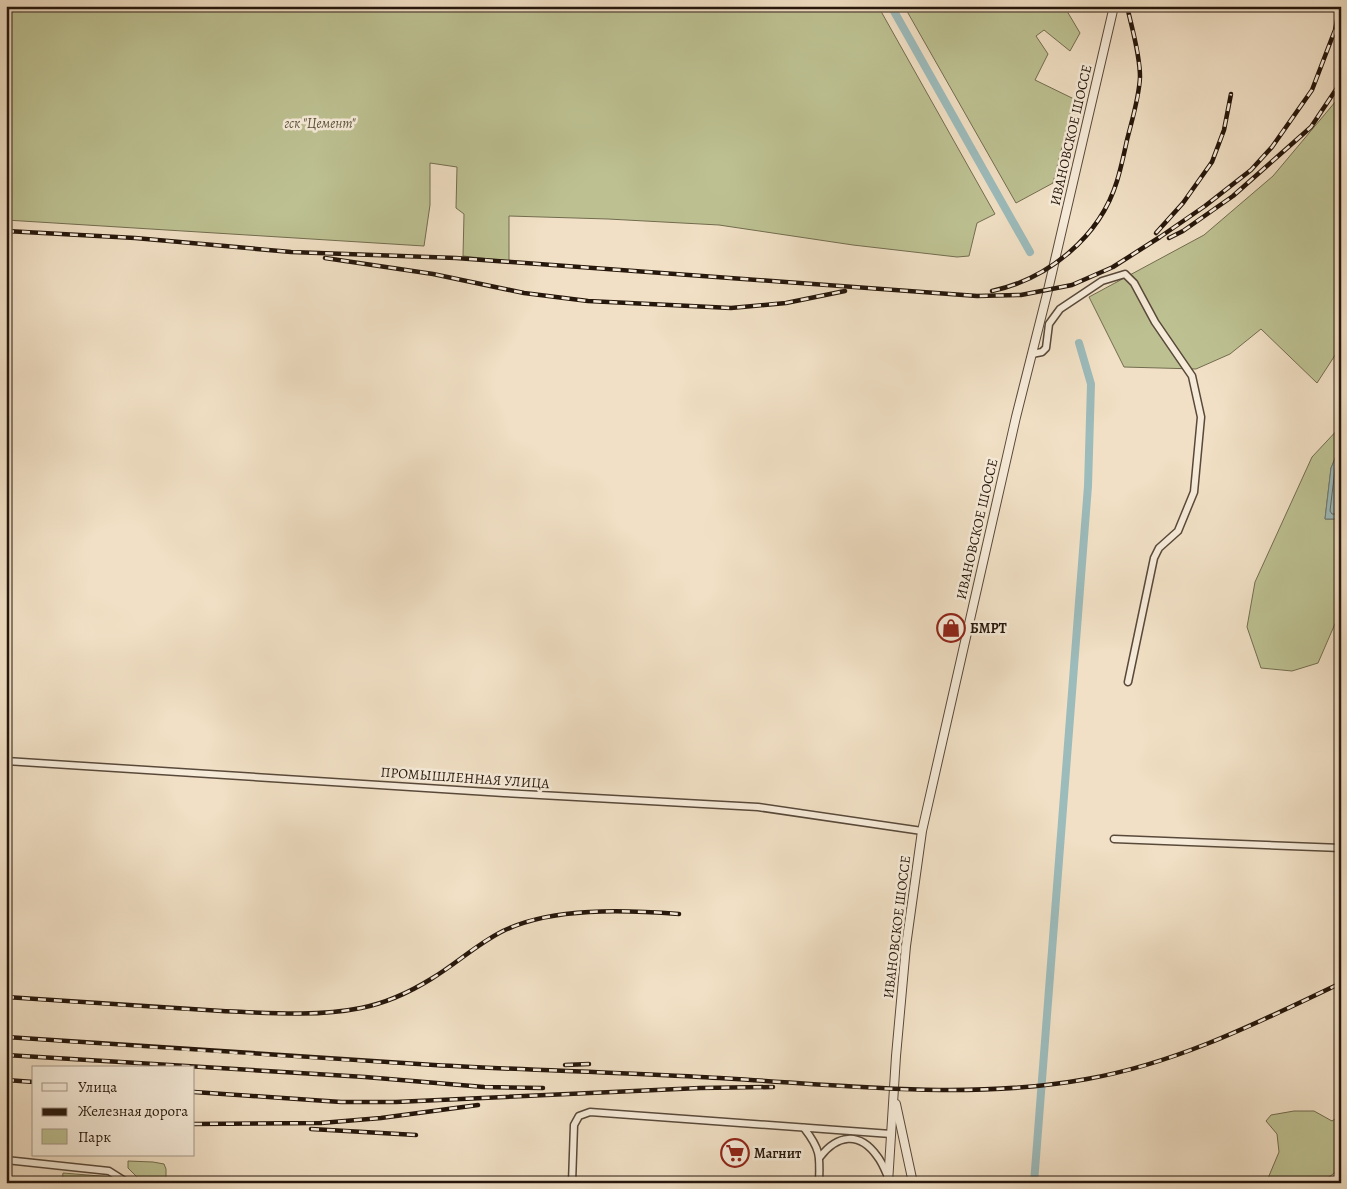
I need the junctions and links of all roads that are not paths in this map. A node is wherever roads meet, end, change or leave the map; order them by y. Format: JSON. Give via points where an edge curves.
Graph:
{"nodes":[{"id":1,"x":1114,"y":6,"type":"edge"},
{"id":2,"x":1032,"y":354,"type":"junction"},
{"id":3,"x":1128,"y":682,"type":"dead end"},
{"id":4,"x":6,"y":761,"type":"edge"},
{"id":5,"x":922,"y":831,"type":"junction"},
{"id":6,"x":1114,"y":838,"type":"dead end"},
{"id":7,"x":1341,"y":848,"type":"edge"},
{"id":8,"x":894,"y":1098,"type":"junction"},
{"id":9,"x":804,"y":1128,"type":"junction"},
{"id":10,"x":891,"y":1134,"type":"junction"},
{"id":11,"x":820,"y":1157,"type":"junction"},
{"id":12,"x":6,"y":1160,"type":"edge"},
{"id":13,"x":888,"y":1180,"type":"edge"},
{"id":14,"x":1341,"y":1180,"type":"edge"},
{"id":15,"x":128,"y":1183,"type":"edge"},
{"id":16,"x":572,"y":1183,"type":"edge"},
{"id":17,"x":819,"y":1183,"type":"edge"},
{"id":18,"x":913,"y":1183,"type":"edge"},
{"id":19,"x":1337,"y":1183,"type":"edge"}],
"edges":[{"from":1,"to":2,"type":"street","name":"ИВАНОВСКОЕ ШОССЕ"},
{"from":2,"to":3,"type":"street","via":[[1046,348],[1050,324],[1060,309],[1102,281],[1125,274],[1134,283],[1155,322],[1192,376],[1201,417],[1194,492],[1178,531],[1159,548],[1154,558]]},
{"from":2,"to":5,"type":"street","name":"ИВАНОВСКОЕ ШОССЕ"},
{"from":4,"to":5,"type":"street","name":"ПРОМЫШЛЕННАЯ УЛИЦА","via":[[758,807]]},
{"from":5,"to":8,"type":"street","name":"ИВАНОВСКОЕ ШОССЕ","via":[[906,946]]},
{"from":6,"to":7,"type":"street"},
{"from":8,"to":10,"type":"street","name":"ИВАНОВСКОЕ ШОССЕ"},
{"from":8,"to":18,"type":"street"},
{"from":9,"to":10,"type":"street"},
{"from":9,"to":11,"type":"street"},
{"from":9,"to":16,"type":"street","via":[[590,1112],[579,1116],[574,1125]]},
{"from":10,"to":13,"type":"street","name":"ИВАНОВСКОЕ ШОССЕ"},
{"from":11,"to":13,"type":"street","via":[[829,1146],[842,1139],[854,1139],[878,1156]]},
{"from":11,"to":17,"type":"street"},
{"from":12,"to":15,"type":"street","via":[[109,1171]]},
{"from":14,"to":19,"type":"highway"}]}
